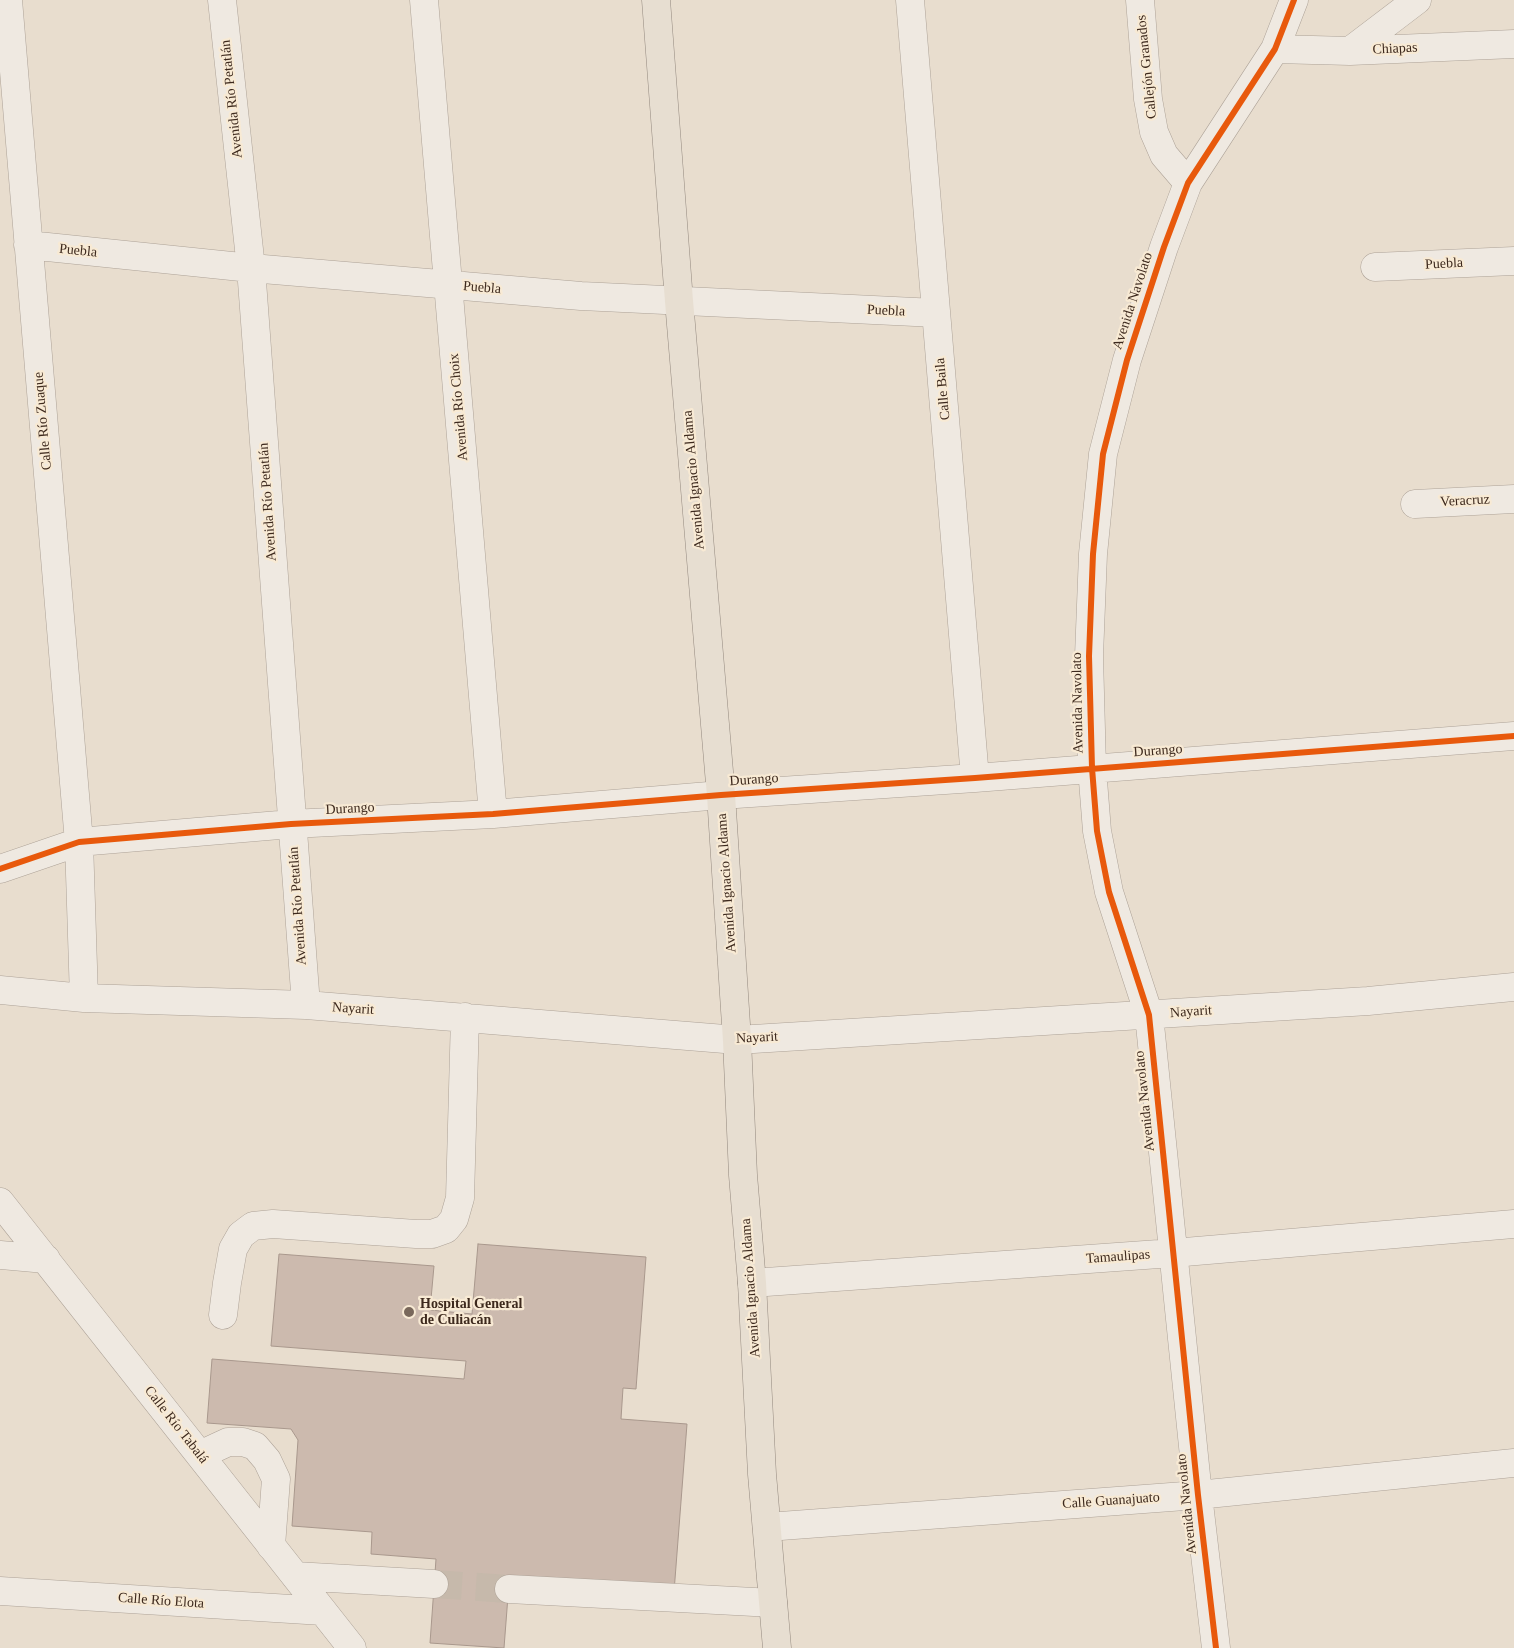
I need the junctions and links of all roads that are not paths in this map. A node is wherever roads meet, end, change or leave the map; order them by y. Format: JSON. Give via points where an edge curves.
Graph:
{"nodes":[{"id":1,"x":8,"y":0,"type":"edge"},
{"id":2,"x":222,"y":0,"type":"edge"},
{"id":3,"x":424,"y":0,"type":"edge"},
{"id":4,"x":656,"y":0,"type":"edge"},
{"id":5,"x":910,"y":0,"type":"edge"},
{"id":6,"x":1140,"y":0,"type":"edge"},
{"id":7,"x":1294,"y":0,"type":"edge"},
{"id":8,"x":1417,"y":0,"type":"edge"},
{"id":9,"x":1514,"y":44,"type":"edge"},
{"id":10,"x":1275,"y":49,"type":"junction"},
{"id":11,"x":1350,"y":51,"type":"junction"},
{"id":12,"x":1188,"y":183,"type":"junction"},
{"id":13,"x":28,"y":246,"type":"junction"},
{"id":14,"x":1514,"y":261,"type":"edge"},
{"id":15,"x":1375,"y":267,"type":"dead end"},
{"id":16,"x":250,"y":268,"type":"junction"},
{"id":17,"x":448,"y":285,"type":"junction"},
{"id":18,"x":678,"y":301,"type":"junction"},
{"id":19,"x":936,"y":313,"type":"junction"},
{"id":20,"x":1514,"y":499,"type":"edge"},
{"id":21,"x":1415,"y":504,"type":"dead end"},
{"id":22,"x":1514,"y":736,"type":"edge"},
{"id":23,"x":1092,"y":768,"type":"junction"},
{"id":24,"x":975,"y":778,"type":"junction"},
{"id":25,"x":721,"y":795,"type":"junction"},
{"id":26,"x":493,"y":814,"type":"junction"},
{"id":27,"x":292,"y":824,"type":"junction"},
{"id":28,"x":79,"y":842,"type":"junction"},
{"id":29,"x":0,"y":869,"type":"edge"},
{"id":30,"x":1514,"y":987,"type":"edge"},
{"id":31,"x":0,"y":990,"type":"edge"},
{"id":32,"x":84,"y":998,"type":"junction"},
{"id":33,"x":306,"y":1005,"type":"junction"},
{"id":34,"x":1149,"y":1015,"type":"junction"},
{"id":35,"x":465,"y":1017,"type":"junction"},
{"id":36,"x":737,"y":1040,"type":"junction"},
{"id":37,"x":0,"y":1202,"type":"edge"},
{"id":38,"x":1514,"y":1224,"type":"edge"},
{"id":39,"x":1173,"y":1253,"type":"junction"},
{"id":40,"x":0,"y":1255,"type":"edge"},
{"id":41,"x":46,"y":1259,"type":"junction"},
{"id":42,"x":752,"y":1283,"type":"junction"},
{"id":43,"x":223,"y":1315,"type":"dead end"},
{"id":44,"x":200,"y":1455,"type":"junction"},
{"id":45,"x":1514,"y":1463,"type":"edge"},
{"id":46,"x":1198,"y":1495,"type":"junction"},
{"id":47,"x":767,"y":1527,"type":"junction"},
{"id":48,"x":271,"y":1546,"type":"junction"},
{"id":49,"x":295,"y":1576,"type":"junction"},
{"id":50,"x":434,"y":1584,"type":"tunnel mouth"},
{"id":51,"x":509,"y":1589,"type":"tunnel mouth"},
{"id":52,"x":0,"y":1590,"type":"edge"},
{"id":53,"x":773,"y":1603,"type":"junction"},
{"id":54,"x":323,"y":1611,"type":"junction"},
{"id":55,"x":352,"y":1648,"type":"edge"},
{"id":56,"x":777,"y":1648,"type":"edge"},
{"id":57,"x":1216,"y":1648,"type":"edge"}],
"edges":[{"from":1,"to":13,"type":"street","name":"Calle Río Zuaque"},
{"from":2,"to":16,"type":"street","name":"Avenida Río Petatlán"},
{"from":3,"to":17,"type":"street","name":"Avenida Río Choix"},
{"from":4,"to":18,"type":"main road","name":"Avenida Ignacio Aldama"},
{"from":5,"to":19,"type":"street","name":"Calle Baila"},
{"from":6,"to":12,"type":"street","name":"Callejón Granados","via":[[1154,132],[1164,155]]},
{"from":7,"to":10,"type":"street","name":"Avenida Navolato"},
{"from":8,"to":11,"type":"street"},
{"from":9,"to":11,"type":"street","name":"Chiapas"},
{"from":10,"to":11,"type":"street","name":"Chiapas"},
{"from":10,"to":12,"type":"street","name":"Avenida Navolato"},
{"from":12,"to":23,"type":"street","name":"Avenida Navolato","via":[[1127,360],[1103,454],[1093,554],[1089,656]]},
{"from":13,"to":16,"type":"street","name":"Puebla"},
{"from":13,"to":28,"type":"street","name":"Calle Río Zuaque"},
{"from":14,"to":15,"type":"street","name":"Puebla"},
{"from":16,"to":17,"type":"street","name":"Puebla"},
{"from":16,"to":27,"type":"street","name":"Avenida Río Petatlán"},
{"from":17,"to":18,"type":"street","name":"Puebla"},
{"from":17,"to":26,"type":"street","name":"Avenida Río Choix"},
{"from":18,"to":19,"type":"street","name":"Puebla"},
{"from":18,"to":25,"type":"main road","name":"Avenida Ignacio Aldama"},
{"from":19,"to":24,"type":"street","name":"Calle Baila"},
{"from":20,"to":21,"type":"street","name":"Veracruz"},
{"from":22,"to":23,"type":"street","name":"Durango"},
{"from":23,"to":24,"type":"street","name":"Durango"},
{"from":23,"to":34,"type":"street","name":"Avenida Navolato","via":[[1096,831],[1109,892]]},
{"from":24,"to":25,"type":"street","name":"Durango"},
{"from":25,"to":26,"type":"street","name":"Durango"},
{"from":25,"to":36,"type":"main road","name":"Avenida Ignacio Aldama"},
{"from":26,"to":27,"type":"street","name":"Durango"},
{"from":27,"to":28,"type":"street","name":"Durango"},
{"from":27,"to":33,"type":"street","name":"Avenida Río Petatlán"},
{"from":28,"to":29,"type":"street","name":"Durango"},
{"from":28,"to":32,"type":"street","name":"Calle Río Zuaque"},
{"from":30,"to":34,"type":"street","name":"Nayarit","via":[[1368,1001]]},
{"from":31,"to":32,"type":"street","name":"Nayarit"},
{"from":32,"to":33,"type":"street","name":"Nayarit"},
{"from":33,"to":35,"type":"street","name":"Nayarit"},
{"from":34,"to":36,"type":"street","name":"Nayarit"},
{"from":34,"to":39,"type":"street","name":"Avenida Navolato"},
{"from":35,"to":36,"type":"street","name":"Nayarit"},
{"from":35,"to":43,"type":"street","via":[[460,1198],[454,1219],[446,1229],[432,1234],[416,1234],[273,1224],[253,1226],[241,1235],[233,1249]]},
{"from":36,"to":42,"type":"main road","name":"Avenida Ignacio Aldama"},
{"from":37,"to":41,"type":"street","name":"Calle Río Tabalá"},
{"from":38,"to":39,"type":"street","name":"Tamaulipas"},
{"from":39,"to":42,"type":"street","name":"Tamaulipas"},
{"from":39,"to":46,"type":"street","name":"Avenida Navolato"},
{"from":40,"to":41,"type":"street"},
{"from":41,"to":44,"type":"street","name":"Calle Río Tabalá"},
{"from":42,"to":47,"type":"main road","name":"Avenida Ignacio Aldama"},
{"from":44,"to":48,"type":"street","name":"Calle Río Tabalá"},
{"from":44,"to":48,"type":"street","via":[[228,1442],[243,1442],[255,1446],[267,1460],[276,1479]]},
{"from":45,"to":46,"type":"street","name":"Calle Guanajuato"},
{"from":46,"to":47,"type":"street","name":"Calle Guanajuato"},
{"from":46,"to":57,"type":"street","name":"Avenida Navolato"},
{"from":47,"to":53,"type":"main road","name":"Avenida Ignacio Aldama"},
{"from":48,"to":49,"type":"street","name":"Calle Río Tabalá"},
{"from":49,"to":50,"type":"street"},
{"from":49,"to":54,"type":"street","name":"Calle Río Tabalá"},
{"from":51,"to":53,"type":"street"},
{"from":52,"to":54,"type":"street","name":"Calle Río Elota"},
{"from":53,"to":56,"type":"main road","name":"Avenida Ignacio Aldama"},
{"from":54,"to":55,"type":"street","name":"Calle Río Tabalá"}]}
